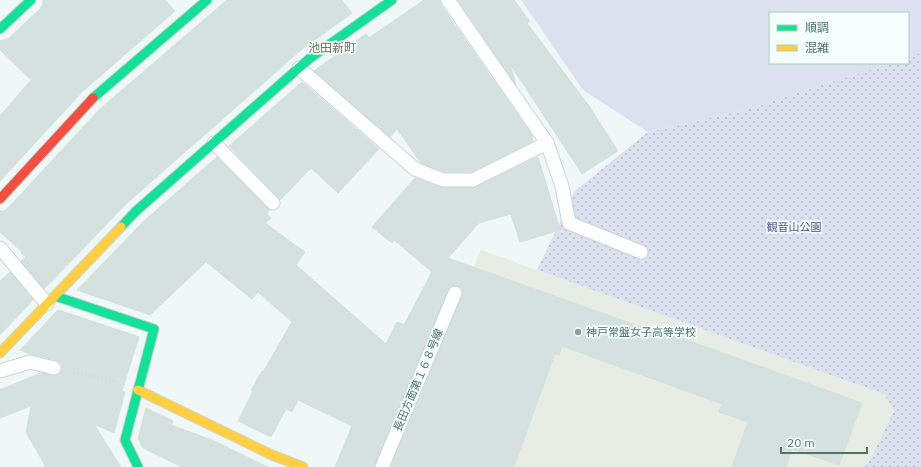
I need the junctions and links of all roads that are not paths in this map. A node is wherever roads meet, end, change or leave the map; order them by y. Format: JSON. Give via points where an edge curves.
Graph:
{"nodes":[{"id":1,"x":32,"y":0,"type":"edge"},
{"id":2,"x":207,"y":0,"type":"edge"},
{"id":3,"x":392,"y":0,"type":"edge"},
{"id":4,"x":448,"y":0,"type":"edge"},
{"id":5,"x":0,"y":29,"type":"edge"},
{"id":6,"x":299,"y":68,"type":"junction"},
{"id":7,"x":214,"y":143,"type":"junction"},
{"id":8,"x":547,"y":143,"type":"junction"},
{"id":9,"x":0,"y":199,"type":"edge"},
{"id":10,"x":273,"y":203,"type":"dead end"},
{"id":11,"x":0,"y":248,"type":"edge"},
{"id":12,"x":641,"y":252,"type":"dead end"},
{"id":13,"x":455,"y":293,"type":"dead end"},
{"id":14,"x":51,"y":300,"type":"junction"},
{"id":15,"x":0,"y":353,"type":"edge"},
{"id":16,"x":54,"y":368,"type":"road end"},
{"id":17,"x":0,"y":371,"type":"edge"},
{"id":18,"x":139,"y":389,"type":"junction"},
{"id":19,"x":138,"y":467,"type":"edge"},
{"id":20,"x":303,"y":467,"type":"edge"},
{"id":21,"x":382,"y":467,"type":"edge"}],
"edges":[{"from":1,"to":5,"type":"street"},
{"from":2,"to":9,"type":"street","via":[[91,100]]},
{"from":3,"to":6,"type":"street"},
{"from":4,"to":8,"type":"lane"},
{"from":6,"to":7,"type":"street"},
{"from":6,"to":8,"type":"lane","via":[[415,169],[443,180],[473,180]]},
{"from":7,"to":10,"type":"lane"},
{"from":7,"to":14,"type":"street","via":[[135,212]]},
{"from":8,"to":12,"type":"lane","via":[[562,186],[569,223]]},
{"from":11,"to":14,"type":"lane"},
{"from":13,"to":21,"type":"lane","name":"長田方面第１６８号線"},
{"from":14,"to":15,"type":"street"},
{"from":14,"to":18,"type":"street","via":[[154,329]]},
{"from":16,"to":17,"type":"lane","via":[[30,362]]},
{"from":18,"to":19,"type":"street","via":[[125,440]]},
{"from":18,"to":20,"type":"street","via":[[272,455]]}]}
